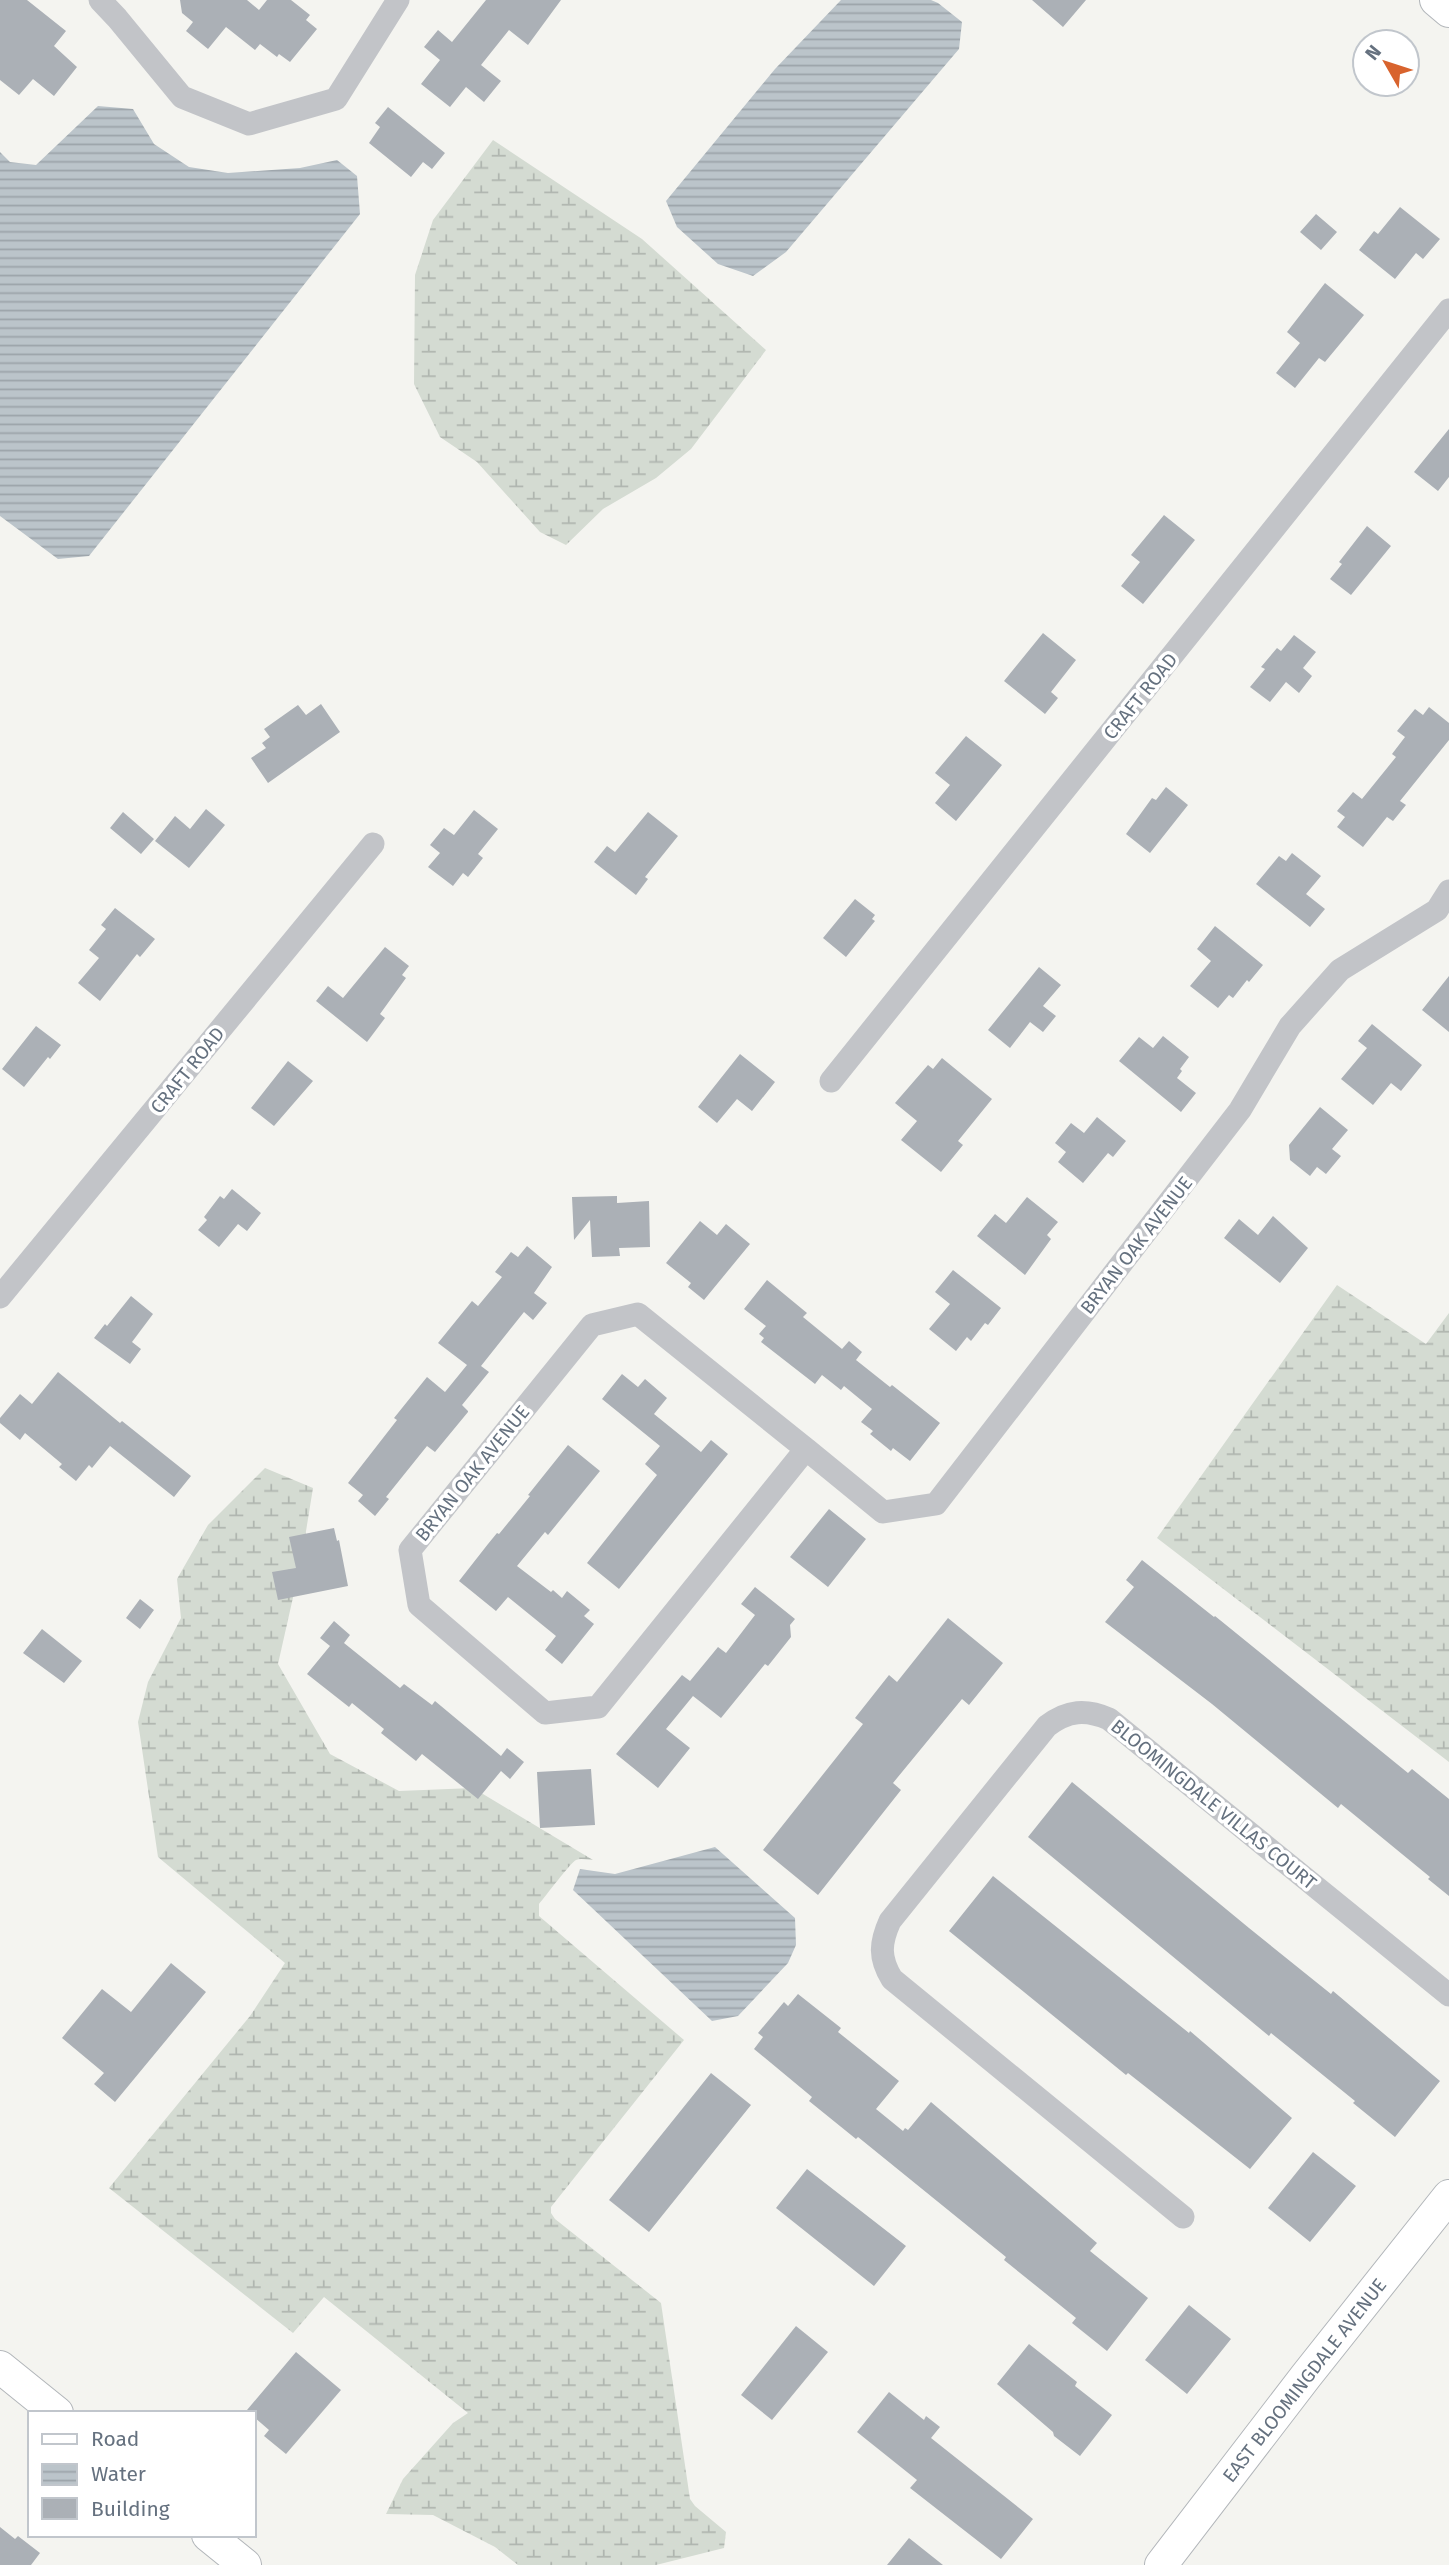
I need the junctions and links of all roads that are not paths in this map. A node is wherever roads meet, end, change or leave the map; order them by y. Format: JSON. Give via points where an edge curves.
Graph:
{"nodes":[{"id":1,"x":100,"y":0,"type":"edge"},
{"id":2,"x":398,"y":0,"type":"edge"},
{"id":3,"x":1436,"y":0,"type":"edge"},
{"id":4,"x":1449,"y":11,"type":"edge"},
{"id":5,"x":1449,"y":310,"type":"edge"},
{"id":6,"x":373,"y":844,"type":"dead end"},
{"id":7,"x":1449,"y":891,"type":"edge"},
{"id":8,"x":831,"y":1081,"type":"dead end"},
{"id":9,"x":0,"y":1297,"type":"edge"},
{"id":10,"x":806,"y":1449,"type":"junction"},
{"id":11,"x":1449,"y":1995,"type":"edge"},
{"id":12,"x":1449,"y":2196,"type":"edge"},
{"id":13,"x":1183,"y":2217,"type":"dead end"},
{"id":14,"x":0,"y":2367,"type":"edge"},
{"id":15,"x":55,"y":2411,"type":"edge"},
{"id":16,"x":210,"y":2537,"type":"edge"},
{"id":17,"x":245,"y":2565,"type":"edge"},
{"id":18,"x":1161,"y":2565,"type":"edge"}],
"edges":[{"from":1,"to":2,"type":"street","via":[[181,97],[249,124],[336,99]]},
{"from":3,"to":4,"type":"main road"},
{"from":5,"to":8,"type":"street","name":"CRAFT ROAD"},
{"from":6,"to":9,"type":"street","name":"CRAFT ROAD"},
{"from":7,"to":10,"type":"street","name":"BRYAN OAK AVENUE","via":[[1437,910],[1340,970],[1290,1026],[1240,1110],[936,1504],[883,1512]]},
{"from":10,"to":10,"type":"street","name":"BRYAN OAK AVENUE","via":[[598,1707],[545,1713],[419,1605],[410,1550],[592,1325],[638,1314]]},
{"from":11,"to":13,"type":"street","name":"BLOOMINGDALE VILLAS COURT","via":[[1109,1719],[1094,1712],[1077,1712],[1047,1726],[890,1921],[881,1951],[884,1966],[892,1979]]},
{"from":12,"to":18,"type":"main road","name":"EAST BLOOMINGDALE AVENUE"},
{"from":14,"to":15,"type":"main road"},
{"from":16,"to":17,"type":"main road"}]}
